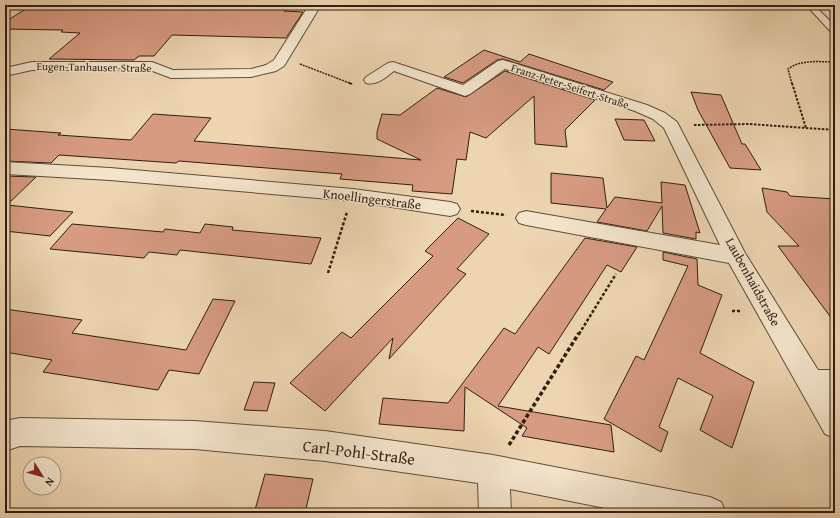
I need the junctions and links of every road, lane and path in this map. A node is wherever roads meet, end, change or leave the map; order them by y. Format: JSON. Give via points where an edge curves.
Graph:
{"nodes":[{"id":1,"x":315,"y":5,"type":"edge"},
{"id":2,"x":810,"y":5,"type":"edge"},
{"id":3,"x":8,"y":17,"type":"dead end"},
{"id":4,"x":5,"y":19,"type":"edge"},
{"id":5,"x":835,"y":31,"type":"edge"},
{"id":6,"x":282,"y":58,"type":"junction"},
{"id":7,"x":835,"y":62,"type":"edge"},
{"id":8,"x":5,"y":72,"type":"edge"},
{"id":9,"x":372,"y":80,"type":"joint"},
{"id":10,"x":806,"y":128,"type":"junction"},
{"id":11,"x":835,"y":130,"type":"edge"},
{"id":12,"x":674,"y":131,"type":"junction"},
{"id":13,"x":5,"y":168,"type":"edge"},
{"id":14,"x":353,"y":195,"type":"junction"},
{"id":15,"x":450,"y":209,"type":"joint"},
{"id":16,"x":526,"y":218,"type":"joint"},
{"id":17,"x":736,"y":256,"type":"junction"},
{"id":18,"x":328,"y":273,"type":"dead end"},
{"id":19,"x":616,"y":274,"type":"dead end"},
{"id":20,"x":823,"y":383,"type":"edge"},
{"id":21,"x":835,"y":424,"type":"edge"},
{"id":22,"x":516,"y":434,"type":"dead end"},
{"id":23,"x":5,"y":436,"type":"edge"},
{"id":24,"x":493,"y":470,"type":"junction"},
{"id":25,"x":495,"y":513,"type":"edge"},
{"id":26,"x":710,"y":513,"type":"edge"}],
"edges":[{"from":1,"to":6,"type":"street","name":"Eugen-Tanhauser-Straße"},
{"from":2,"to":5,"type":"lane"},
{"from":3,"to":4,"type":"path"},
{"from":6,"to":8,"type":"street","name":"Eugen-Tanhauser-Straße","via":[[271,68],[251,73],[171,74],[152,66],[32,66]]},
{"from":6,"to":9,"type":"path","via":[[353,84]]},
{"from":7,"to":10,"type":"path","via":[[807,62],[790,66],[788,69]]},
{"from":9,"to":12,"type":"street","name":"Franz-Peter-Seifert-Straße","via":[[393,66],[465,91],[503,64],[641,108],[659,116]]},
{"from":10,"to":11,"type":"path"},
{"from":10,"to":12,"type":"path","via":[[749,124]]},
{"from":12,"to":17,"type":"street","name":"Laubenhaidstraße"},
{"from":13,"to":14,"type":"street","name":"Knoellingerstraße","via":[[110,174]]},
{"from":14,"to":15,"type":"street","name":"Knoellingerstraße"},
{"from":14,"to":18,"type":"path"},
{"from":15,"to":16,"type":"path"},
{"from":16,"to":17,"type":"street"},
{"from":17,"to":20,"type":"street","name":"Laubenhaidstraße"},
{"from":19,"to":22,"type":"path"},
{"from":20,"to":21,"type":"street","name":"Laubenhaidstraße"},
{"from":23,"to":24,"type":"street","name":"Carl-Pohl-Straße","via":[[20,432],[194,435],[325,446]]},
{"from":24,"to":25,"type":"street"},
{"from":24,"to":26,"type":"street","name":"Carl-Pohl-Straße"}]}
